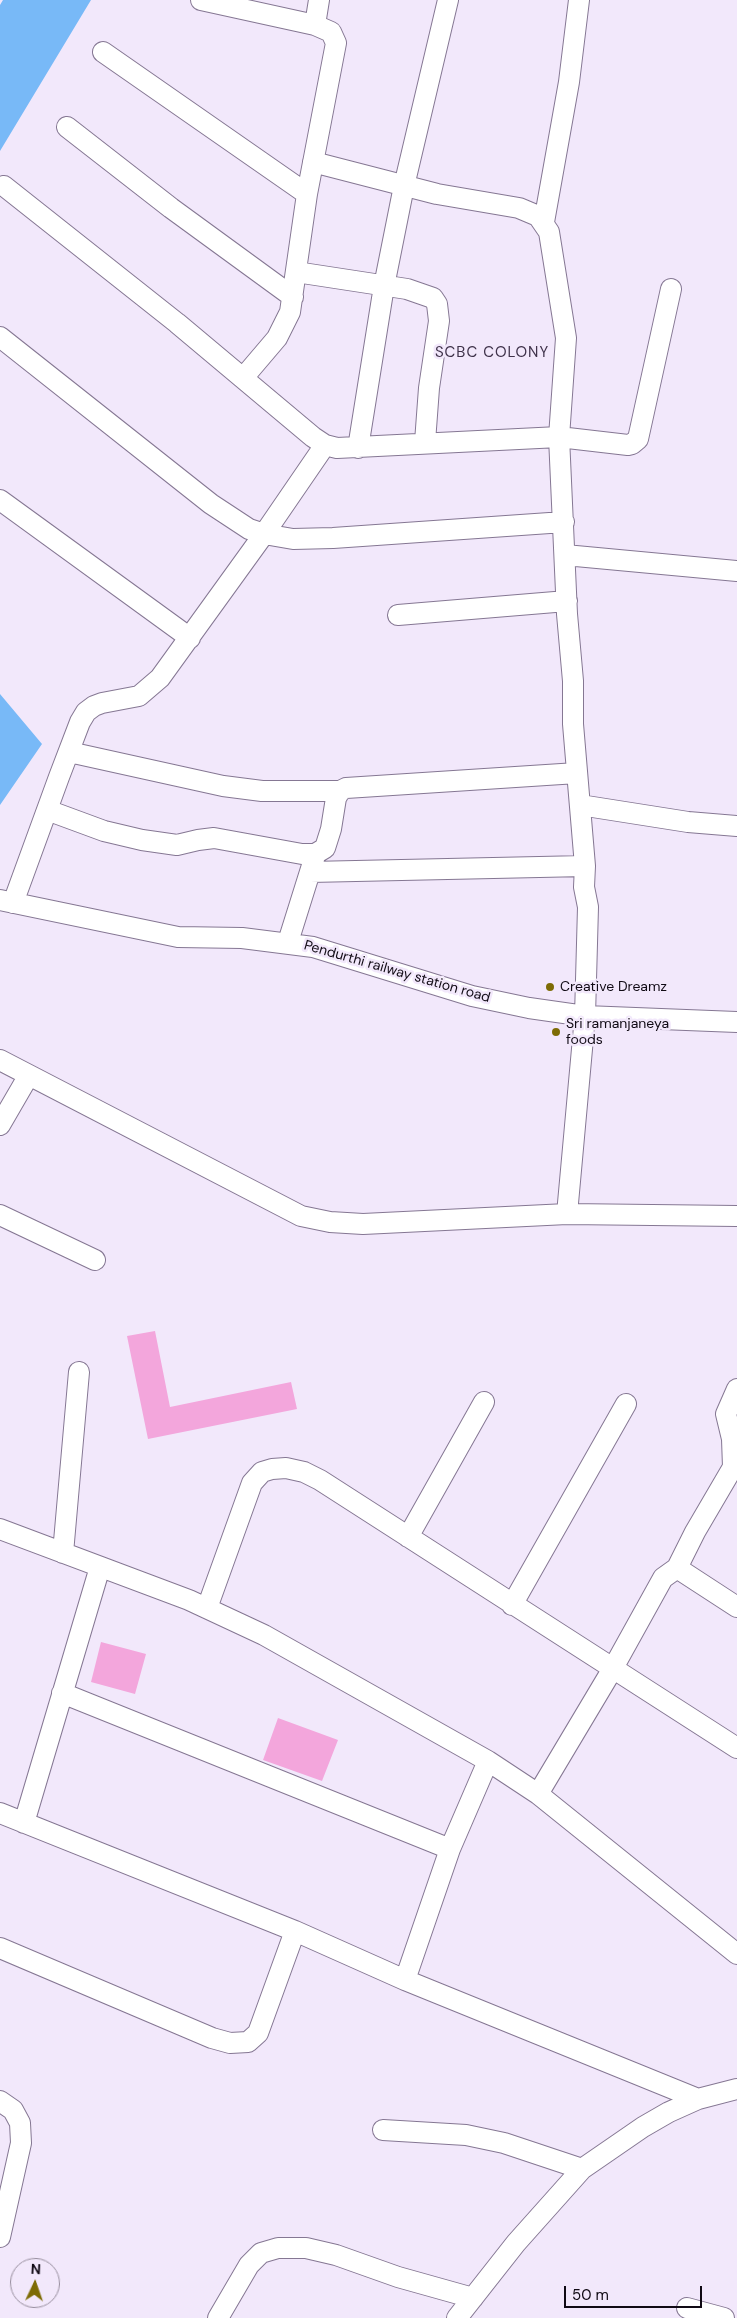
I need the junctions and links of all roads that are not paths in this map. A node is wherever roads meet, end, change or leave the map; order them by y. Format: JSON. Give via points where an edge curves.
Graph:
{"nodes":[{"id":1,"x":201,"y":0,"type":"edge"},
{"id":2,"x":319,"y":0,"type":"edge"},
{"id":3,"x":448,"y":0,"type":"edge"},
{"id":4,"x":579,"y":0,"type":"edge"},
{"id":5,"x":315,"y":25,"type":"junction"},
{"id":6,"x":103,"y":52,"type":"dead end"},
{"id":7,"x":67,"y":127,"type":"dead end"},
{"id":8,"x":313,"y":162,"type":"junction"},
{"id":9,"x":4,"y":186,"type":"dead end"},
{"id":10,"x":404,"y":186,"type":"junction"},
{"id":11,"x":306,"y":194,"type":"junction"},
{"id":12,"x":544,"y":222,"type":"junction"},
{"id":13,"x":296,"y":272,"type":"junction"},
{"id":14,"x":384,"y":286,"type":"junction"},
{"id":15,"x":671,"y":289,"type":"dead end"},
{"id":16,"x":293,"y":297,"type":"junction"},
{"id":17,"x":0,"y":337,"type":"edge"},
{"id":18,"x":243,"y":378,"type":"junction"},
{"id":19,"x":559,"y":438,"type":"junction"},
{"id":20,"x":425,"y":442,"type":"junction"},
{"id":21,"x":325,"y":445,"type":"junction"},
{"id":22,"x":358,"y":448,"type":"junction"},
{"id":23,"x":0,"y":500,"type":"edge"},
{"id":24,"x":564,"y":522,"type":"junction"},
{"id":25,"x":264,"y":534,"type":"junction"},
{"id":26,"x":565,"y":555,"type":"junction"},
{"id":27,"x":737,"y":571,"type":"edge"},
{"id":28,"x":567,"y":602,"type":"junction"},
{"id":29,"x":398,"y":615,"type":"dead end"},
{"id":30,"x":190,"y":638,"type":"junction"},
{"id":31,"x":69,"y":752,"type":"junction"},
{"id":32,"x":577,"y":773,"type":"junction"},
{"id":33,"x":340,"y":791,"type":"junction"},
{"id":34,"x":580,"y":805,"type":"junction"},
{"id":35,"x":47,"y":810,"type":"junction"},
{"id":36,"x":737,"y":826,"type":"edge"},
{"id":37,"x":312,"y":863,"type":"junction"},
{"id":38,"x":585,"y":866,"type":"junction"},
{"id":39,"x":7,"y":902,"type":"edge"},
{"id":40,"x":288,"y":942,"type":"junction"},
{"id":41,"x":585,"y":1016,"type":"junction"},
{"id":42,"x":737,"y":1022,"type":"edge"},
{"id":43,"x":0,"y":1060,"type":"edge"},
{"id":44,"x":29,"y":1075,"type":"junction"},
{"id":45,"x":0,"y":1125,"type":"edge"},
{"id":46,"x":567,"y":1214,"type":"junction"},
{"id":47,"x":0,"y":1215,"type":"edge"},
{"id":48,"x":737,"y":1216,"type":"edge"},
{"id":49,"x":95,"y":1260,"type":"dead end"},
{"id":50,"x":79,"y":1372,"type":"dead end"},
{"id":51,"x":737,"y":1389,"type":"edge"},
{"id":52,"x":484,"y":1402,"type":"dead end"},
{"id":53,"x":626,"y":1404,"type":"dead end"},
{"id":54,"x":0,"y":1530,"type":"edge"},
{"id":55,"x":408,"y":1537,"type":"junction"},
{"id":56,"x":62,"y":1554,"type":"junction"},
{"id":57,"x":100,"y":1567,"type":"junction"},
{"id":58,"x":677,"y":1568,"type":"junction"},
{"id":59,"x":512,"y":1605,"type":"junction"},
{"id":60,"x":737,"y":1607,"type":"edge"},
{"id":61,"x":207,"y":1608,"type":"junction"},
{"id":62,"x":612,"y":1670,"type":"junction"},
{"id":63,"x":62,"y":1693,"type":"junction"},
{"id":64,"x":737,"y":1748,"type":"edge"},
{"id":65,"x":488,"y":1761,"type":"junction"},
{"id":66,"x":538,"y":1794,"type":"junction"},
{"id":67,"x":0,"y":1813,"type":"edge"},
{"id":68,"x":24,"y":1823,"type":"junction"},
{"id":69,"x":450,"y":1849,"type":"junction"},
{"id":70,"x":295,"y":1931,"type":"junction"},
{"id":71,"x":0,"y":1948,"type":"edge"},
{"id":72,"x":737,"y":1954,"type":"edge"},
{"id":73,"x":405,"y":1980,"type":"junction"},
{"id":74,"x":737,"y":2090,"type":"edge"},
{"id":75,"x":698,"y":2099,"type":"junction"},
{"id":76,"x":0,"y":2101,"type":"edge"},
{"id":77,"x":383,"y":2130,"type":"dead end"},
{"id":78,"x":582,"y":2170,"type":"junction"},
{"id":79,"x":0,"y":2237,"type":"edge"},
{"id":80,"x":472,"y":2298,"type":"junction"},
{"id":81,"x":688,"y":2308,"type":"dead end"},
{"id":82,"x":218,"y":2318,"type":"edge"},
{"id":83,"x":457,"y":2318,"type":"edge"},
{"id":84,"x":724,"y":2318,"type":"edge"}],
"edges":[{"from":1,"to":5,"type":"street"},
{"from":2,"to":5,"type":"street"},
{"from":3,"to":10,"type":"street"},
{"from":4,"to":12,"type":"street"},
{"from":5,"to":8,"type":"street","via":[[331,32],[336,43]]},
{"from":6,"to":11,"type":"street"},
{"from":7,"to":16,"type":"street"},
{"from":8,"to":10,"type":"street"},
{"from":8,"to":11,"type":"street"},
{"from":9,"to":18,"type":"street"},
{"from":10,"to":12,"type":"street","via":[[462,200],[519,208]]},
{"from":10,"to":14,"type":"street"},
{"from":11,"to":13,"type":"street"},
{"from":12,"to":19,"type":"street","via":[[549,232],[566,338]]},
{"from":13,"to":14,"type":"street"},
{"from":13,"to":16,"type":"street"},
{"from":14,"to":20,"type":"street","via":[[424,293],[433,298],[439,312]]},
{"from":14,"to":22,"type":"street"},
{"from":15,"to":19,"type":"street","via":[[635,442],[628,445]]},
{"from":16,"to":18,"type":"street","via":[[290,312],[277,338]]},
{"from":17,"to":25,"type":"street","via":[[211,504],[249,529]]},
{"from":18,"to":21,"type":"street"},
{"from":19,"to":20,"type":"street"},
{"from":19,"to":24,"type":"street"},
{"from":20,"to":22,"type":"street"},
{"from":21,"to":22,"type":"street"},
{"from":21,"to":25,"type":"street"},
{"from":23,"to":30,"type":"street"},
{"from":24,"to":25,"type":"street","via":[[333,538],[293,539]]},
{"from":24,"to":26,"type":"street"},
{"from":25,"to":30,"type":"street"},
{"from":26,"to":27,"type":"street"},
{"from":26,"to":28,"type":"street"},
{"from":28,"to":29,"type":"street"},
{"from":28,"to":32,"type":"street"},
{"from":30,"to":31,"type":"street","via":[[160,678],[144,692],[94,706],[80,722]]},
{"from":31,"to":33,"type":"street","via":[[224,786],[262,791]]},
{"from":31,"to":35,"type":"street"},
{"from":32,"to":33,"type":"street","via":[[354,786]]},
{"from":32,"to":34,"type":"street"},
{"from":33,"to":37,"type":"street","via":[[328,842]]},
{"from":34,"to":36,"type":"street","via":[[688,822]]},
{"from":34,"to":38,"type":"street"},
{"from":35,"to":37,"type":"street","via":[[104,831],[151,842],[183,845],[214,838],[302,854]]},
{"from":35,"to":39,"type":"street"},
{"from":37,"to":38,"type":"street"},
{"from":37,"to":40,"type":"street"},
{"from":38,"to":41,"type":"street","via":[[588,961]]},
{"from":39,"to":40,"type":"street","name":"Pendurthi railway station road","via":[[178,937]]},
{"from":40,"to":41,"type":"street","name":"Pendurthi railway station road","via":[[341,954],[472,996]]},
{"from":41,"to":42,"type":"street","name":"Pendurthi railway station road"},
{"from":41,"to":46,"type":"street"},
{"from":43,"to":44,"type":"street"},
{"from":44,"to":45,"type":"street"},
{"from":44,"to":46,"type":"street","via":[[301,1216],[362,1224]]},
{"from":46,"to":48,"type":"street"},
{"from":47,"to":49,"type":"street"},
{"from":50,"to":56,"type":"street"},
{"from":51,"to":58,"type":"street","via":[[726,1414],[732,1439],[733,1466]]},
{"from":52,"to":55,"type":"street"},
{"from":53,"to":59,"type":"street"},
{"from":54,"to":56,"type":"street"},
{"from":55,"to":59,"type":"street"},
{"from":55,"to":61,"type":"street","via":[[304,1472],[286,1468],[262,1472],[252,1484]]},
{"from":56,"to":57,"type":"street"},
{"from":57,"to":61,"type":"street"},
{"from":57,"to":63,"type":"street"},
{"from":58,"to":60,"type":"street"},
{"from":58,"to":62,"type":"street","via":[[664,1578]]},
{"from":59,"to":62,"type":"street"},
{"from":61,"to":65,"type":"street","via":[[272,1640]]},
{"from":62,"to":64,"type":"street"},
{"from":62,"to":66,"type":"street"},
{"from":63,"to":68,"type":"street"},
{"from":63,"to":69,"type":"street"},
{"from":65,"to":66,"type":"street"},
{"from":65,"to":69,"type":"street"},
{"from":66,"to":72,"type":"street"},
{"from":67,"to":68,"type":"street"},
{"from":68,"to":70,"type":"street"},
{"from":69,"to":73,"type":"street"},
{"from":70,"to":71,"type":"street","via":[[258,2033],[248,2042],[230,2043],[212,2038]]},
{"from":70,"to":73,"type":"street"},
{"from":73,"to":75,"type":"street"},
{"from":74,"to":75,"type":"street"},
{"from":75,"to":78,"type":"street","via":[[643,2127]]},
{"from":76,"to":79,"type":"street","via":[[13,2110],[20,2124],[20,2143]]},
{"from":77,"to":78,"type":"street","via":[[466,2135],[504,2143]]},
{"from":78,"to":80,"type":"street"},
{"from":80,"to":82,"type":"street","via":[[336,2255],[306,2248],[278,2248],[262,2253],[249,2265]]},
{"from":80,"to":83,"type":"street"},
{"from":81,"to":84,"type":"street"}]}
